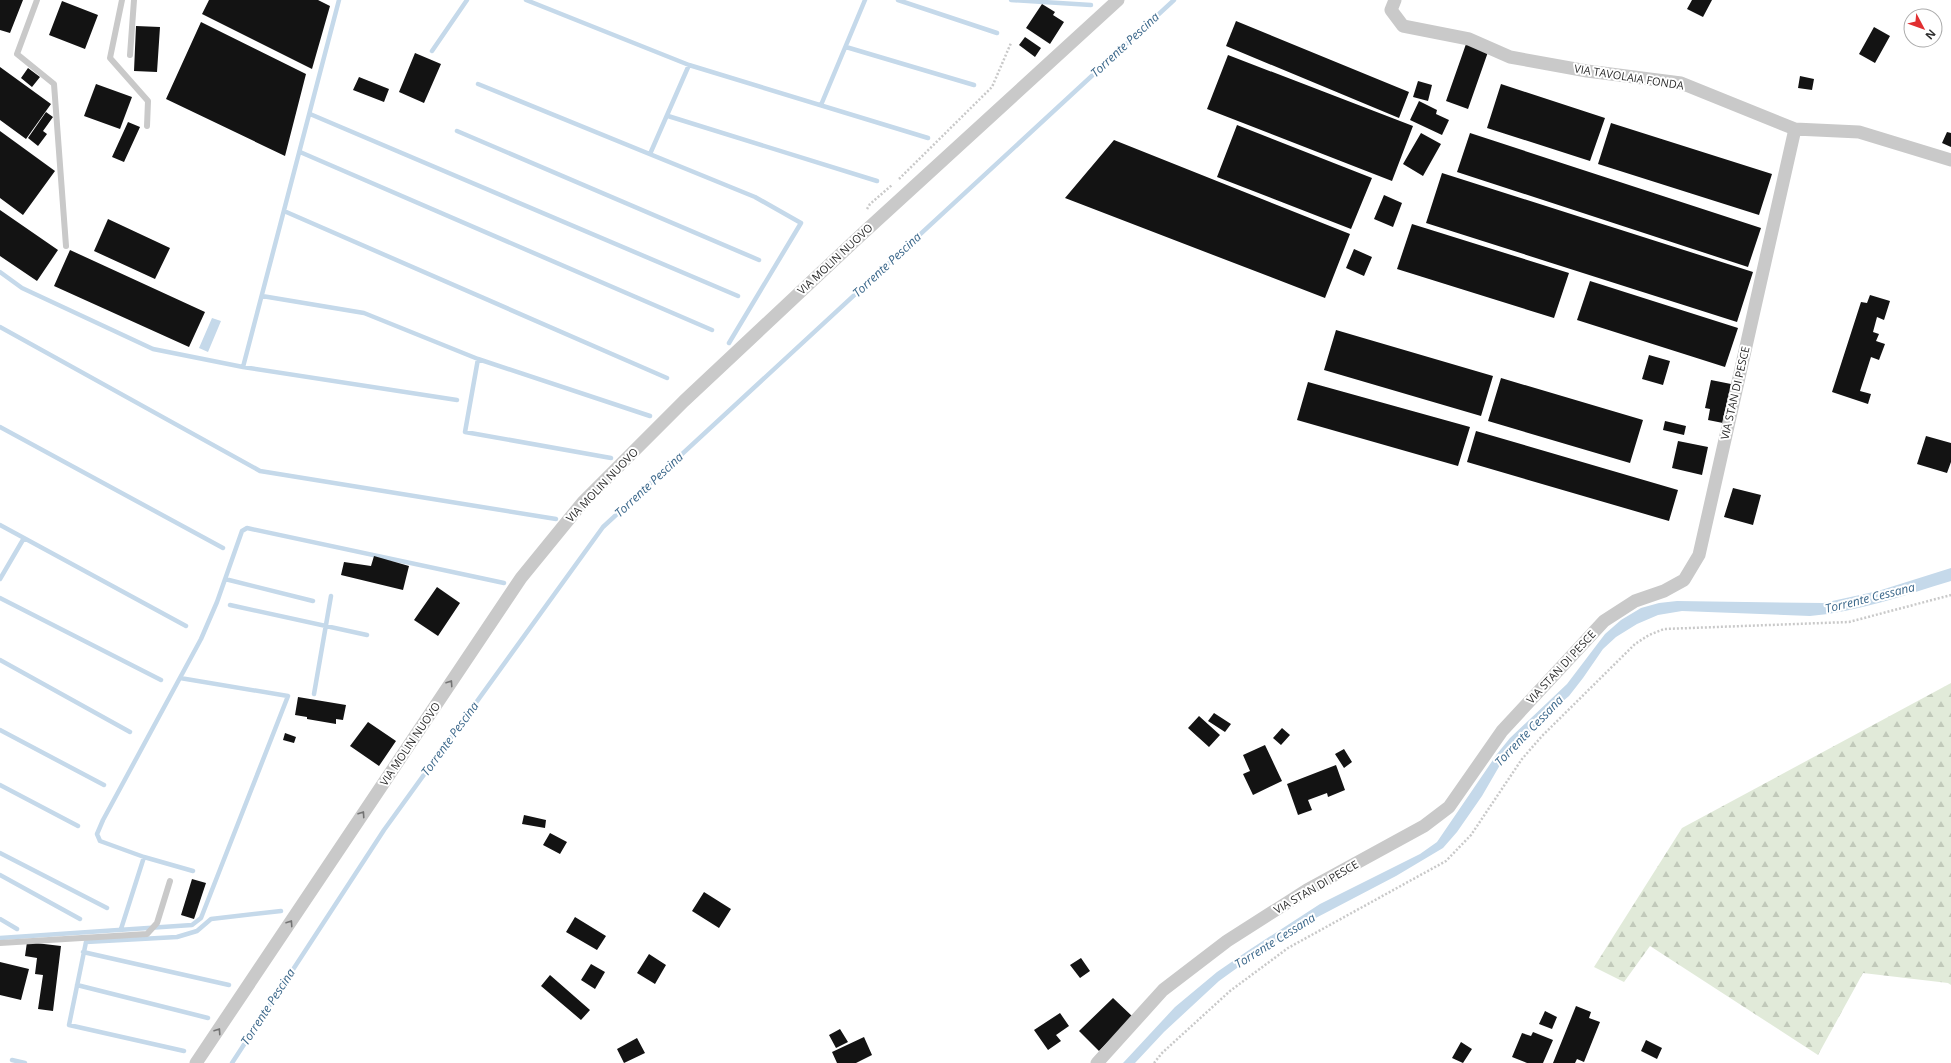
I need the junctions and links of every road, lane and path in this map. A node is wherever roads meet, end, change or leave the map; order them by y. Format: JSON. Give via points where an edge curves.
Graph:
{"nodes":[{"id":1,"x":37,"y":0,"type":"edge"},
{"id":2,"x":122,"y":0,"type":"edge"},
{"id":3,"x":134,"y":0,"type":"edge"},
{"id":4,"x":1118,"y":0,"type":"edge"},
{"id":5,"x":1395,"y":0,"type":"edge"},
{"id":6,"x":1011,"y":42,"type":"dead end"},
{"id":7,"x":130,"y":55,"type":"dead end"},
{"id":8,"x":147,"y":126,"type":"dead end"},
{"id":9,"x":1796,"y":129,"type":"junction"},
{"id":10,"x":1951,"y":160,"type":"edge"},
{"id":11,"x":861,"y":235,"type":"junction"},
{"id":12,"x":66,"y":246,"type":"dead end"},
{"id":13,"x":1951,"y":595,"type":"edge"},
{"id":14,"x":170,"y":880,"type":"dead end"},
{"id":15,"x":0,"y":943,"type":"edge"},
{"id":16,"x":196,"y":1063,"type":"edge"},
{"id":17,"x":1097,"y":1063,"type":"edge"},
{"id":18,"x":1154,"y":1063,"type":"edge"}],
"edges":[{"from":1,"to":12,"type":"lane","via":[[17,54],[54,84]]},
{"from":2,"to":8,"type":"lane","via":[[110,58],[148,101]]},
{"from":3,"to":7,"type":"lane"},
{"from":4,"to":11,"type":"street","name":"VIA MOLIN NUOVO"},
{"from":5,"to":9,"type":"street","name":"VIA TAVOLAIA FONDA","via":[[1391,10],[1403,26],[1469,39],[1510,57],[1587,71],[1681,83]]},
{"from":6,"to":11,"type":"path","via":[[992,87],[895,183],[870,204],[861,220]]},
{"from":9,"to":10,"type":"street","name":"VIA TAVOLAIA FONDA","via":[[1859,132]]},
{"from":9,"to":17,"type":"street","name":"VIA STAN DI PESCE","via":[[1699,555],[1684,580],[1664,591],[1635,601],[1604,621],[1502,731],[1449,808],[1424,826],[1307,890],[1227,941],[1163,990]]},
{"from":16,"to":11,"type":"street","name":"VIA MOLIN NUOVO","one_way":true,"via":[[521,578],[583,502],[684,401]]},
{"from":13,"to":18,"type":"path","via":[[1850,622],[1664,629],[1649,635],[1635,644],[1542,736],[1522,759],[1471,835],[1446,861],[1288,948],[1230,991]]},
{"from":14,"to":15,"type":"lane","via":[[157,923],[147,934]]}]}
